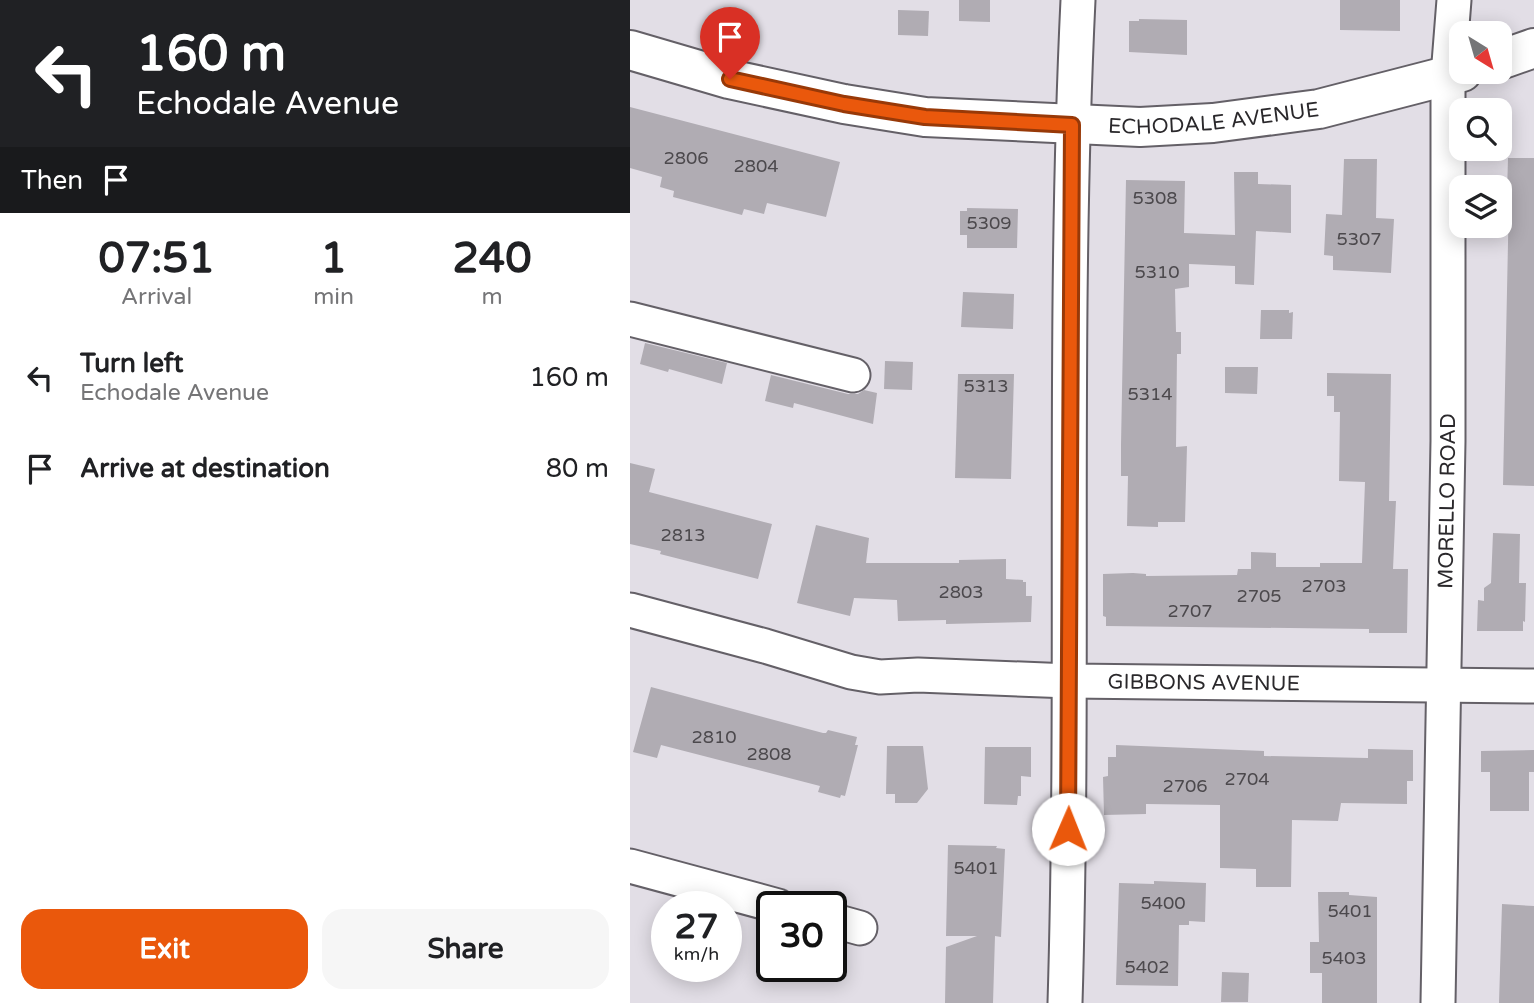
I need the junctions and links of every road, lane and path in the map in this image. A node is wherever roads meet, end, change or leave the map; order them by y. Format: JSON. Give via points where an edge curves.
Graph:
{"nodes":[{"id":1,"x":1078,"y":0,"type":"edge"},
{"id":2,"x":1454,"y":0,"type":"edge"},
{"id":3,"x":1454,"y":21,"type":"edge"},
{"id":4,"x":1534,"y":48,"type":"edge"},
{"id":5,"x":630,"y":50,"type":"edge"},
{"id":6,"x":1512,"y":56,"type":"edge"},
{"id":7,"x":1449,"y":76,"type":"edge"},
{"id":8,"x":1455,"y":84,"type":"edge"},
{"id":9,"x":1072,"y":125,"type":"junction"},
{"id":10,"x":630,"y":319,"type":"edge"},
{"id":11,"x":853,"y":375,"type":"dead end"},
{"id":12,"x":630,"y":610,"type":"edge"},
{"id":13,"x":1070,"y":681,"type":"junction"},
{"id":14,"x":1443,"y":683,"type":"junction"},
{"id":15,"x":1534,"y":686,"type":"edge"},
{"id":16,"x":630,"y":866,"type":"edge"},
{"id":17,"x":756,"y":900,"type":"edge"},
{"id":18,"x":1065,"y":1003,"type":"edge"},
{"id":19,"x":1438,"y":1003,"type":"edge"}],
"edges":[{"from":1,"to":9,"type":"street"},
{"from":2,"to":3,"type":"street","name":"MORELLO ROAD"},
{"from":4,"to":6,"type":"main road"},
{"from":5,"to":9,"type":"main road","name":"ECHODALE AVENUE","via":[[730,79],[844,104],[925,117]]},
{"from":7,"to":9,"type":"main road","name":"ECHODALE AVENUE","via":[[1319,109],[1213,123]]},
{"from":8,"to":14,"type":"street","name":"MORELLO ROAD"},
{"from":9,"to":13,"type":"street"},
{"from":10,"to":11,"type":"street"},
{"from":12,"to":13,"type":"street","name":"GIBBONS AVENUE","via":[[880,677]]},
{"from":13,"to":14,"type":"street","name":"GIBBONS AVENUE"},
{"from":13,"to":18,"type":"street"},
{"from":14,"to":15,"type":"street","name":"GIBBONS AVENUE"},
{"from":14,"to":19,"type":"street","name":"MORELLO ROAD"},
{"from":16,"to":17,"type":"street"}]}
